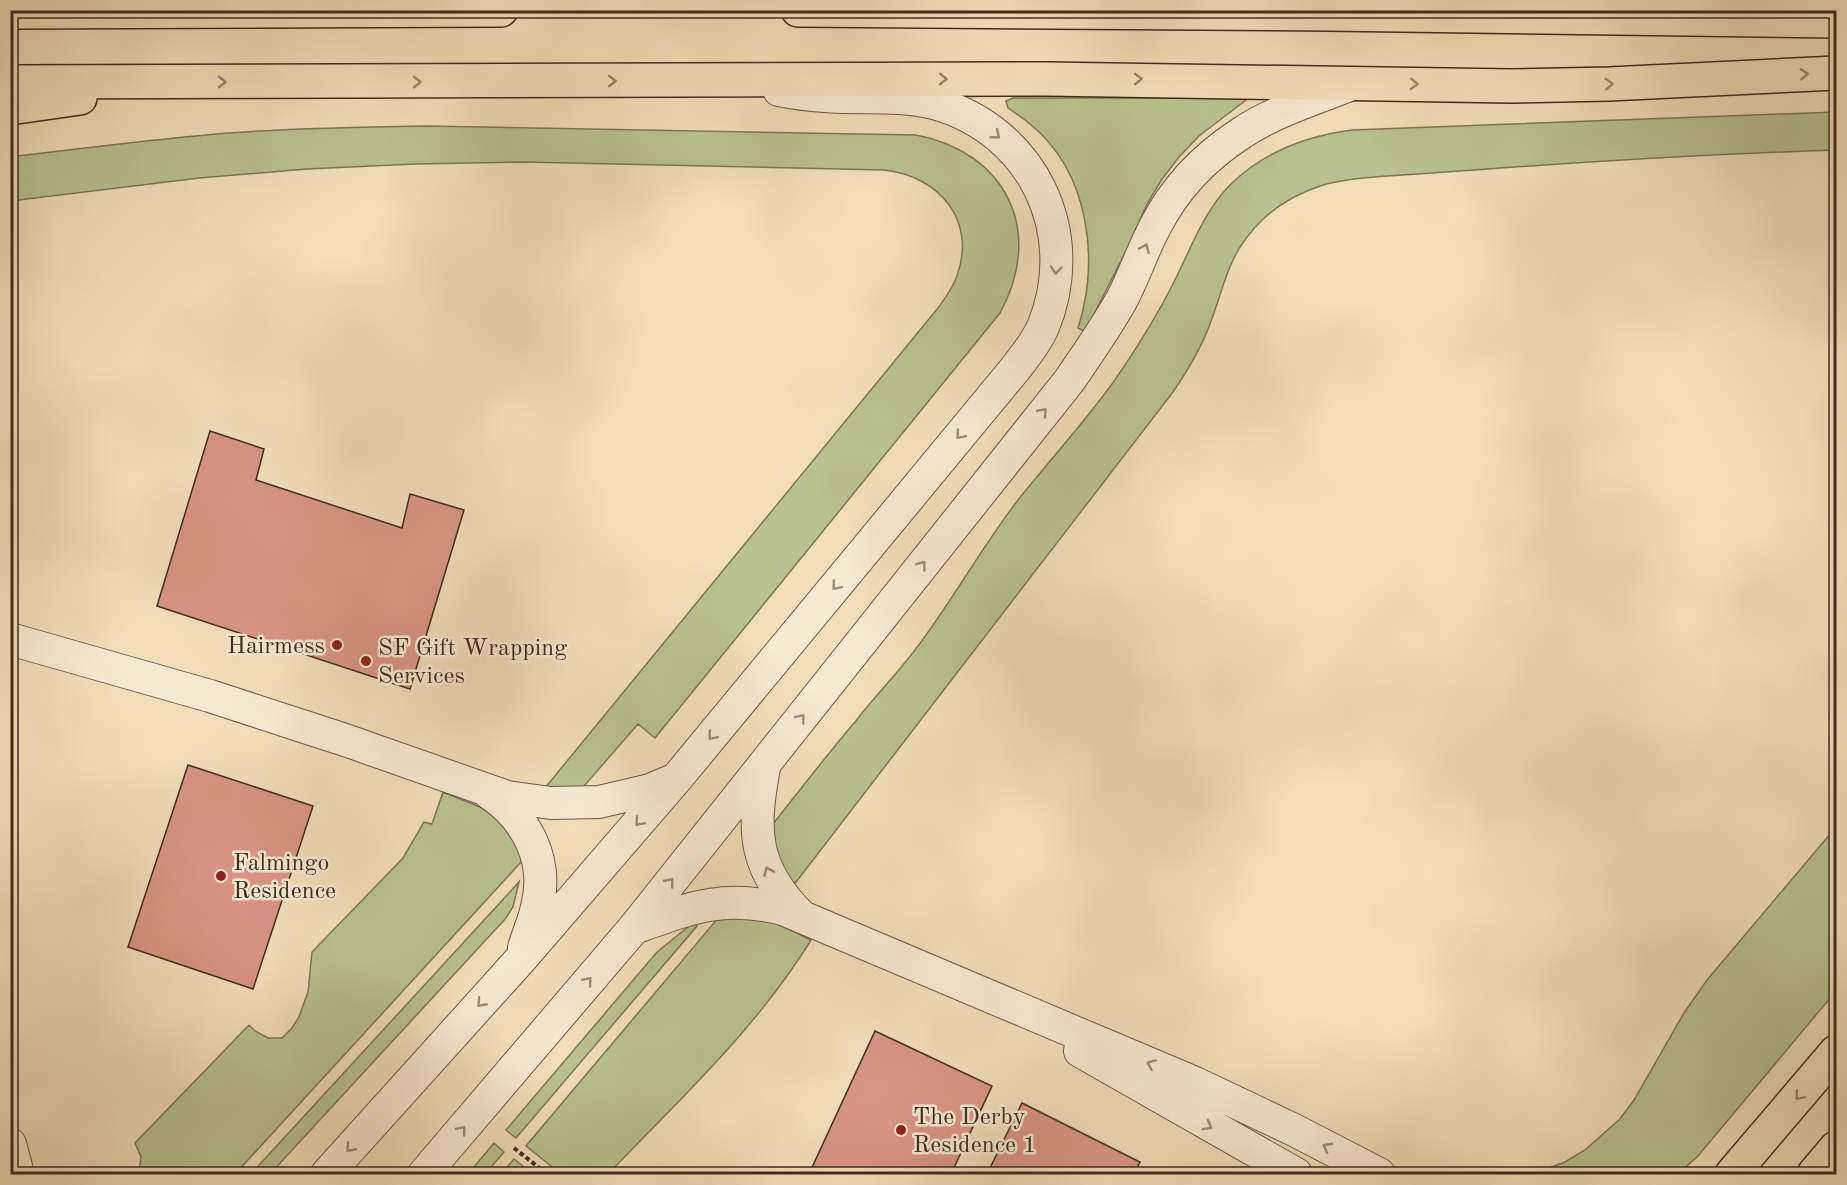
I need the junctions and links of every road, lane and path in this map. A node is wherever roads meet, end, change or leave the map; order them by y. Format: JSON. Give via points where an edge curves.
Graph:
{"nodes":[{"id":1,"x":501,"y":10,"type":"edge"},
{"id":2,"x":798,"y":10,"type":"edge"},
{"id":3,"x":10,"y":12,"type":"edge"},
{"id":4,"x":1836,"y":21,"type":"edge"},
{"id":5,"x":1836,"y":72,"type":"edge"},
{"id":6,"x":738,"y":80,"type":"junction"},
{"id":7,"x":10,"y":82,"type":"edge"},
{"id":8,"x":163,"y":82,"type":"junction"},
{"id":9,"x":1356,"y":82,"type":"junction"},
{"id":10,"x":10,"y":108,"type":"edge"},
{"id":11,"x":10,"y":639,"type":"edge"},
{"id":12,"x":765,"y":764,"type":"junction"},
{"id":13,"x":677,"y":778,"type":"junction"},
{"id":14,"x":485,"y":790,"type":"junction"},
{"id":15,"x":802,"y":917,"type":"junction"},
{"id":16,"x":634,"y":927,"type":"junction"},
{"id":17,"x":520,"y":960,"type":"junction"},
{"id":18,"x":995,"y":1000,"type":"junction"},
{"id":19,"x":1836,"y":1052,"type":"edge"},
{"id":20,"x":10,"y":1144,"type":"edge"},
{"id":21,"x":514,"y":1148,"type":"dead end"},
{"id":22,"x":1836,"y":1148,"type":"edge"},
{"id":23,"x":18,"y":1174,"type":"edge"},
{"id":24,"x":327,"y":1174,"type":"edge"},
{"id":25,"x":424,"y":1174,"type":"edge"},
{"id":26,"x":547,"y":1174,"type":"edge"},
{"id":27,"x":1296,"y":1174,"type":"edge"},
{"id":28,"x":1379,"y":1174,"type":"edge"},
{"id":29,"x":1732,"y":1174,"type":"edge"},
{"id":30,"x":1814,"y":1174,"type":"edge"}],
"edges":[{"from":1,"to":3,"type":"main road"},
{"from":2,"to":4,"type":"main road"},
{"from":9,"to":5,"type":"main road","one_way":true,"via":[[1598,84]]},
{"from":8,"to":6,"type":"main road","one_way":true},
{"from":6,"to":9,"type":"main road","one_way":true},
{"from":6,"to":13,"type":"street","one_way":true,"via":[[806,94],[932,103],[976,121],[1014,151],[1041,190],[1055,236],[1056,276],[1050,308],[1030,351]]},
{"from":7,"to":8,"type":"main road"},
{"from":8,"to":10,"type":"main road"},
{"from":12,"to":9,"type":"street","one_way":true,"via":[[1069,381],[1122,300],[1155,225],[1192,173],[1216,151],[1270,117]]},
{"from":11,"to":14,"type":"street","via":[[210,696]]},
{"from":15,"to":12,"type":"street","one_way":true,"via":[[777,889],[761,854],[756,816]]},
{"from":16,"to":12,"type":"street","one_way":true},
{"from":13,"to":14,"type":"street","via":[[625,797],[573,804],[529,801]]},
{"from":13,"to":17,"type":"street","one_way":true},
{"from":14,"to":17,"type":"street","via":[[522,824],[536,851],[540,870],[537,907]]},
{"from":15,"to":16,"type":"street","via":[[764,904],[723,902],[694,907]]},
{"from":15,"to":18,"type":"street"},
{"from":25,"to":16,"type":"street","one_way":true},
{"from":17,"to":24,"type":"street","one_way":true},
{"from":18,"to":27,"type":"street","one_way":true},
{"from":28,"to":18,"type":"street","one_way":true,"via":[[1196,1083]]},
{"from":19,"to":29,"type":"main road","one_way":true},
{"from":20,"to":23,"type":"street"},
{"from":21,"to":26,"type":"path"},
{"from":22,"to":30,"type":"main road"}]}
